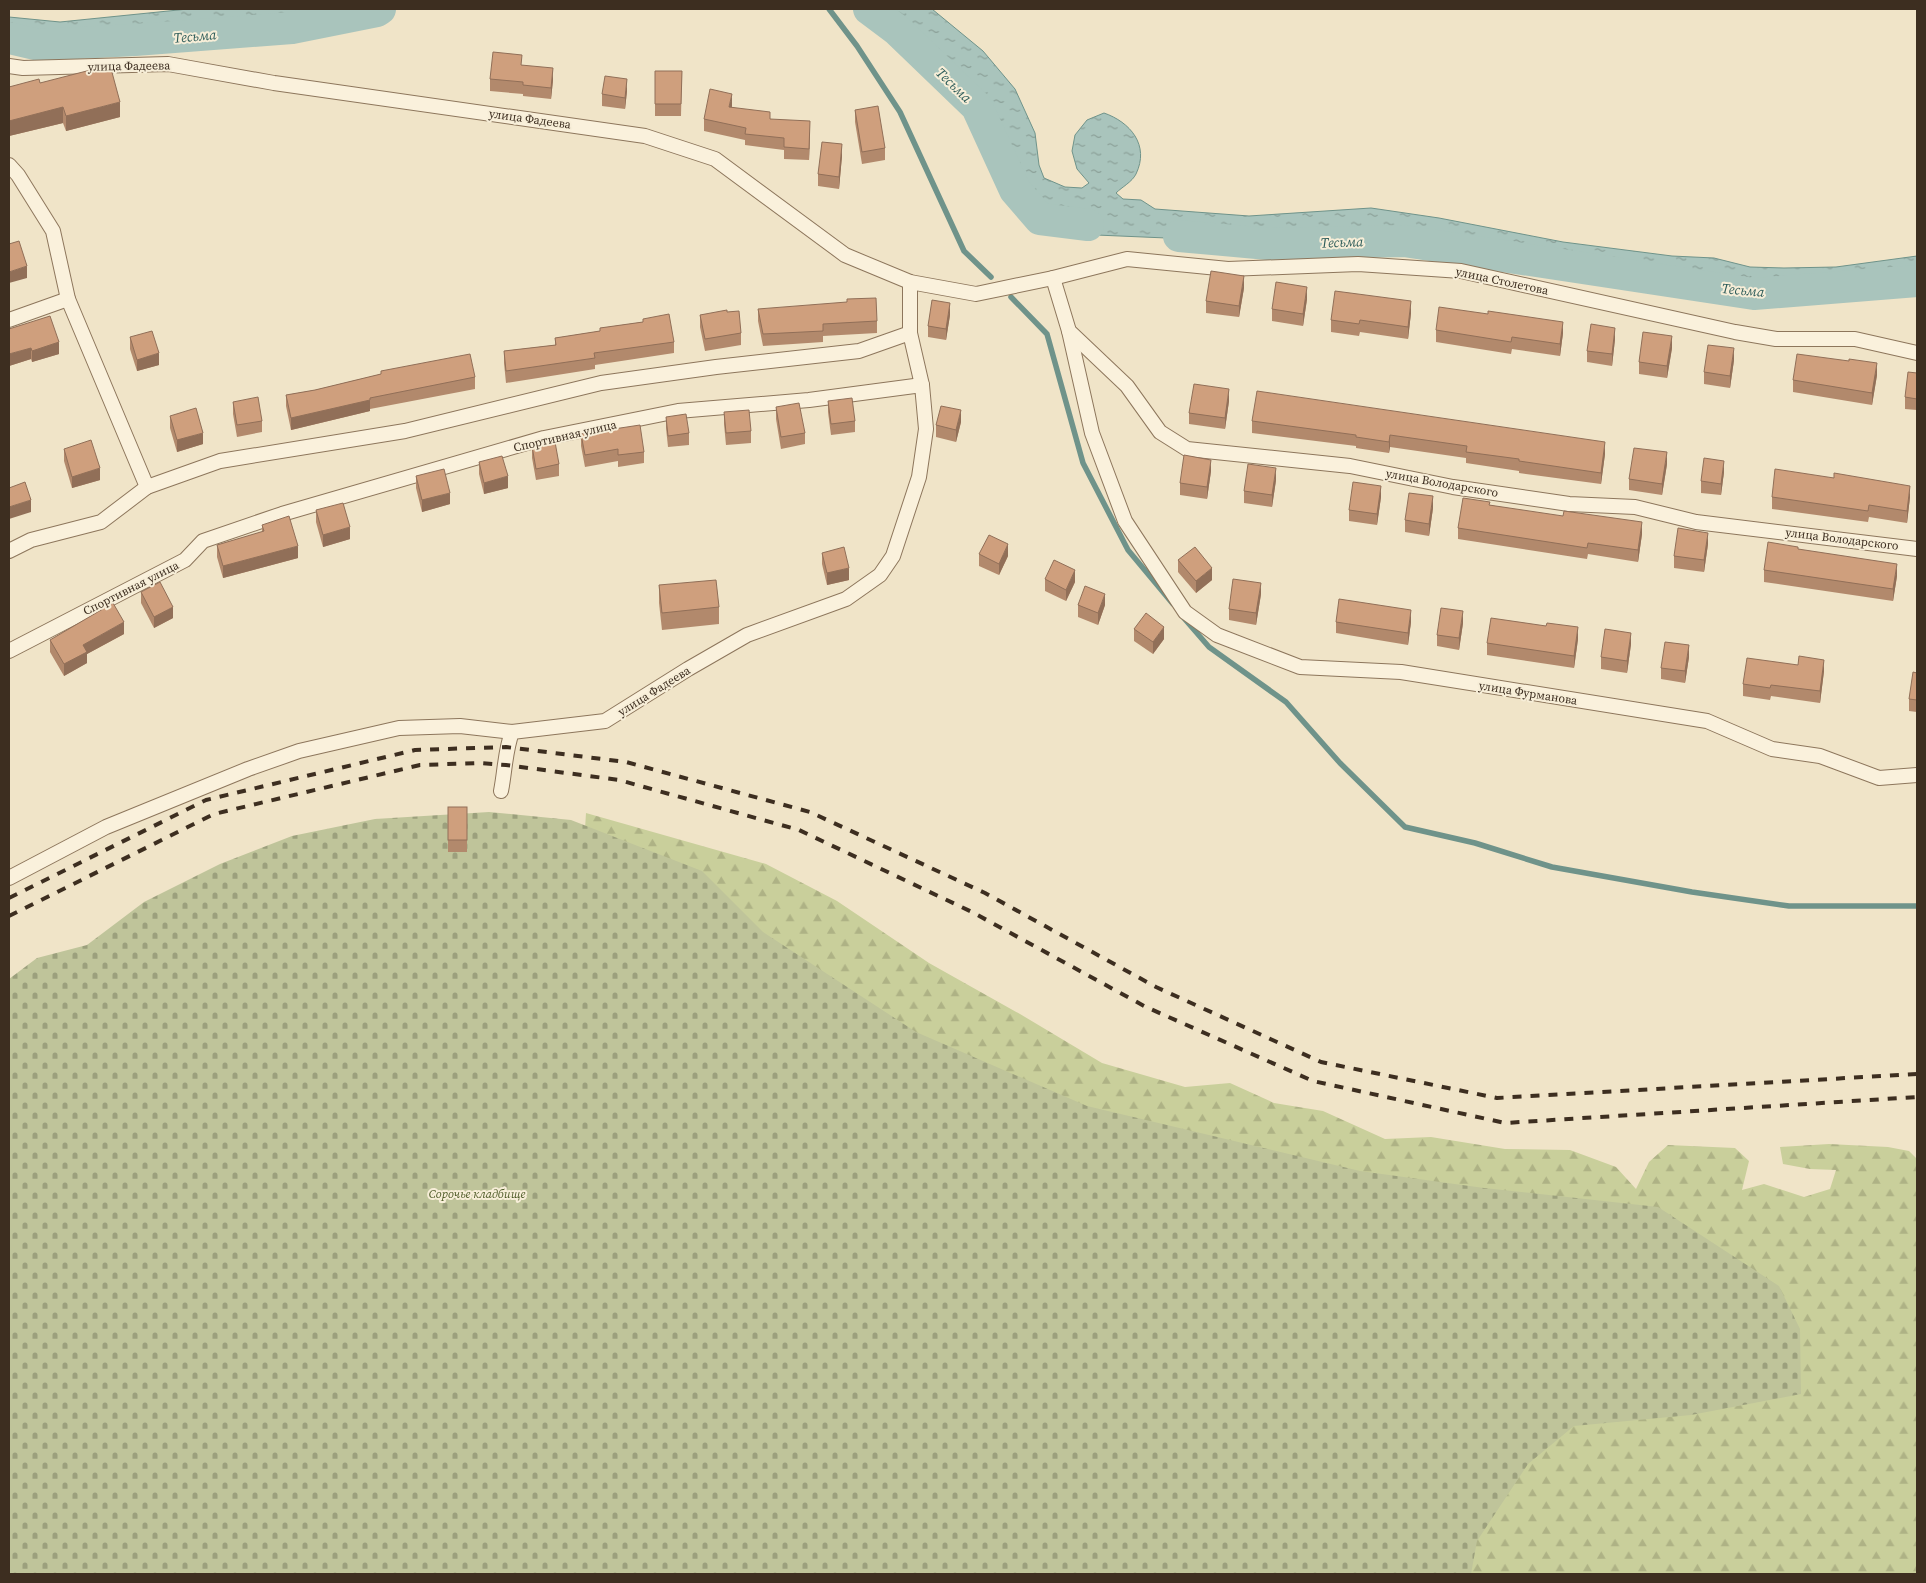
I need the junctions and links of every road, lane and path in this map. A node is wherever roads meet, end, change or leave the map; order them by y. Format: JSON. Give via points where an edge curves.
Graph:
{"nodes":[{"id":1,"x":9,"y":66,"type":"edge"},
{"id":2,"x":9,"y":165,"type":"edge"},
{"id":3,"x":1053,"y":278,"type":"junction"},
{"id":4,"x":910,"y":282,"type":"junction"},
{"id":5,"x":68,"y":299,"type":"junction"},
{"id":6,"x":9,"y":320,"type":"edge"},
{"id":7,"x":1069,"y":331,"type":"junction"},
{"id":8,"x":910,"y":332,"type":"junction"},
{"id":9,"x":1917,"y":353,"type":"edge"},
{"id":10,"x":922,"y":385,"type":"junction"},
{"id":11,"x":147,"y":487,"type":"junction"},
{"id":12,"x":1917,"y":548,"type":"edge"},
{"id":13,"x":9,"y":550,"type":"edge"},
{"id":14,"x":9,"y":651,"type":"edge"},
{"id":15,"x":512,"y":732,"type":"junction"},
{"id":16,"x":1917,"y":774,"type":"edge"},
{"id":17,"x":501,"y":791,"type":"dead end"},
{"id":18,"x":9,"y":878,"type":"edge"}],
"edges":[{"from":1,"to":4,"type":"street","name":"улица Фадеева","via":[[168,64],[274,83],[645,136],[715,159],[845,255]]},
{"from":2,"to":5,"type":"street","via":[[53,231]]},
{"from":3,"to":4,"type":"street","name":"улица Фадеева","via":[[976,294]]},
{"from":3,"to":7,"type":"street"},
{"from":3,"to":9,"type":"street","name":"улица Столетова","via":[[1127,259],[1228,269],[1358,264],[1461,271],[1776,340],[1856,339]]},
{"from":4,"to":8,"type":"street"},
{"from":5,"to":6,"type":"street"},
{"from":5,"to":11,"type":"street"},
{"from":7,"to":12,"type":"street","name":"улица Володарского","via":[[1128,386],[1160,432],[1187,449],[1350,466],[1453,487],[1569,504],[1635,507],[1696,522]]},
{"from":7,"to":16,"type":"street","name":"улица Фурманова","via":[[1092,433],[1125,521],[1186,612],[1216,635],[1300,667],[1401,672],[1707,721],[1772,749],[1820,756],[1879,778]]},
{"from":8,"to":10,"type":"street"},
{"from":8,"to":11,"type":"street","via":[[859,351],[601,384],[405,431],[220,461]]},
{"from":10,"to":14,"type":"street","name":"Спортивная улица","via":[[809,400],[678,411],[582,430],[544,438],[282,514],[203,541],[186,560]]},
{"from":10,"to":15,"type":"street","name":"улица Фадеева","via":[[926,429],[919,477],[894,556],[880,575],[846,599],[747,636],[606,721]]},
{"from":11,"to":13,"type":"street","via":[[101,522],[31,540]]},
{"from":15,"to":17,"type":"street","via":[[506,747]]},
{"from":15,"to":18,"type":"street","name":"улица Фадеева","via":[[460,726],[399,728],[299,751],[106,827]]}]}
